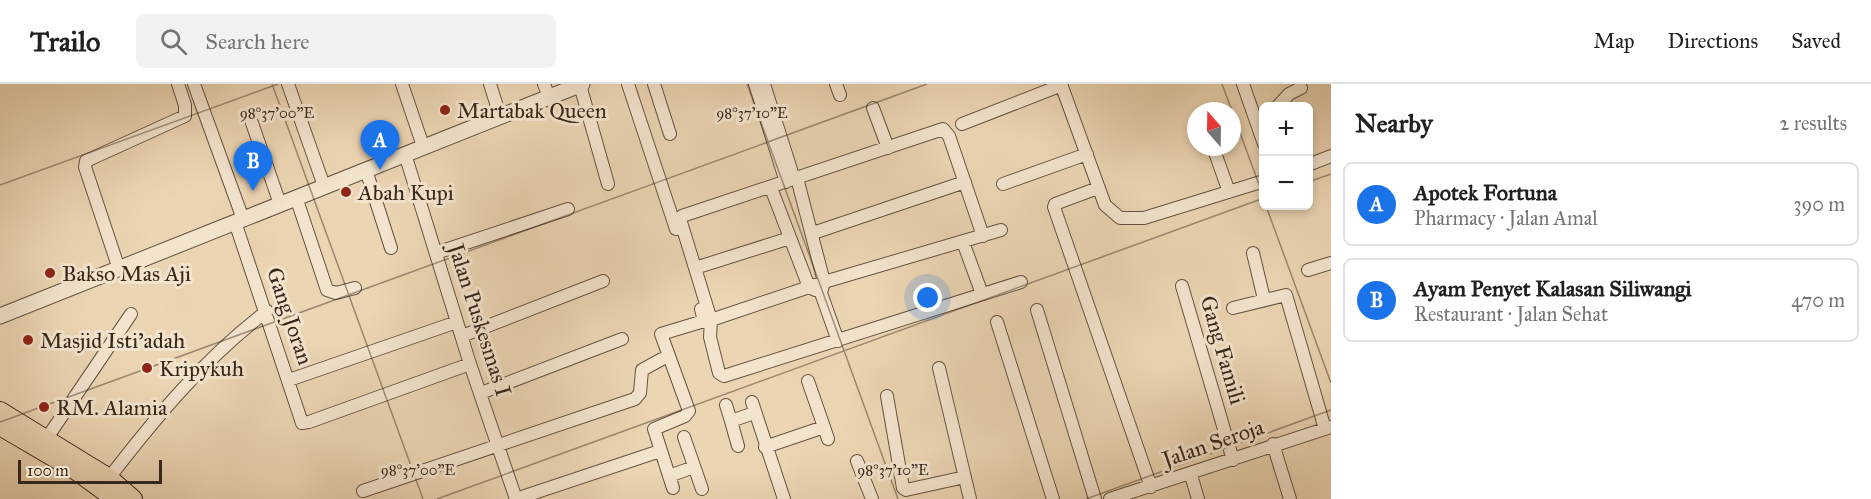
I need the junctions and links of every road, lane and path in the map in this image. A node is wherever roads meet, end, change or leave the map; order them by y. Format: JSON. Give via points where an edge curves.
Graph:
{"nodes":[{"id":1,"x":178,"y":84,"type":"edge"},
{"id":2,"x":194,"y":84,"type":"edge"},
{"id":3,"x":288,"y":84,"type":"edge"},
{"id":4,"x":402,"y":84,"type":"edge"},
{"id":5,"x":490,"y":84,"type":"edge"},
{"id":6,"x":581,"y":84,"type":"edge"},
{"id":7,"x":628,"y":84,"type":"edge"},
{"id":8,"x":654,"y":84,"type":"edge"},
{"id":9,"x":755,"y":84,"type":"edge"},
{"id":10,"x":764,"y":84,"type":"edge"},
{"id":11,"x":1243,"y":84,"type":"edge"},
{"id":12,"x":1061,"y":85,"type":"edge"},
{"id":13,"x":1301,"y":88,"type":"dead end"},
{"id":14,"x":546,"y":91,"type":"edge"},
{"id":15,"x":1282,"y":102,"type":"edge"},
{"id":16,"x":873,"y":108,"type":"dead end"},
{"id":17,"x":500,"y":116,"type":"junction"},
{"id":18,"x":1259,"y":116,"type":"edge"},
{"id":19,"x":252,"y":123,"type":"dead end"},
{"id":20,"x":962,"y":124,"type":"dead end"},
{"id":21,"x":670,"y":134,"type":"dead end"},
{"id":22,"x":423,"y":146,"type":"junction"},
{"id":23,"x":888,"y":148,"type":"junction"},
{"id":24,"x":405,"y":154,"type":"junction"},
{"id":25,"x":1087,"y":154,"type":"junction"},
{"id":26,"x":1216,"y":156,"type":"edge"},
{"id":27,"x":1331,"y":156,"type":"edge"},
{"id":28,"x":1313,"y":163,"type":"edge"},
{"id":29,"x":366,"y":170,"type":"junction"},
{"id":30,"x":792,"y":180,"type":"junction"},
{"id":31,"x":1259,"y":182,"type":"edge"},
{"id":32,"x":965,"y":183,"type":"junction"},
{"id":33,"x":608,"y":184,"type":"dead end"},
{"id":34,"x":1003,"y":184,"type":"dead end"},
{"id":35,"x":324,"y":186,"type":"junction"},
{"id":36,"x":771,"y":188,"type":"junction"},
{"id":37,"x":1098,"y":188,"type":"junction"},
{"id":38,"x":1229,"y":192,"type":"junction"},
{"id":39,"x":296,"y":197,"type":"junction"},
{"id":40,"x":280,"y":204,"type":"junction"},
{"id":41,"x":568,"y":209,"type":"dead end"},
{"id":42,"x":239,"y":220,"type":"junction"},
{"id":43,"x":1001,"y":230,"type":"dead end"},
{"id":44,"x":813,"y":233,"type":"junction"},
{"id":45,"x":983,"y":236,"type":"junction"},
{"id":46,"x":790,"y":238,"type":"junction"},
{"id":47,"x":963,"y":242,"type":"junction"},
{"id":48,"x":391,"y":248,"type":"dead end"},
{"id":49,"x":436,"y":253,"type":"junction"},
{"id":50,"x":1253,"y":254,"type":"dead end"},
{"id":51,"x":1331,"y":263,"type":"edge"},
{"id":52,"x":696,"y":268,"type":"junction"},
{"id":53,"x":119,"y":269,"type":"junction"},
{"id":54,"x":1308,"y":270,"type":"dead end"},
{"id":55,"x":603,"y":281,"type":"dead end"},
{"id":56,"x":1021,"y":282,"type":"dead end"},
{"id":57,"x":1182,"y":286,"type":"dead end"},
{"id":58,"x":818,"y":287,"type":"junction"},
{"id":59,"x":355,"y":288,"type":"dead end"},
{"id":60,"x":982,"y":294,"type":"junction"},
{"id":61,"x":1264,"y":299,"type":"junction"},
{"id":62,"x":1233,"y":308,"type":"dead end"},
{"id":63,"x":1037,"y":309,"type":"dead end"},
{"id":64,"x":267,"y":311,"type":"junction"},
{"id":65,"x":131,"y":314,"type":"dead end"},
{"id":66,"x":0,"y":316,"type":"edge"},
{"id":67,"x":711,"y":320,"type":"junction"},
{"id":68,"x":457,"y":322,"type":"junction"},
{"id":69,"x":997,"y":322,"type":"dead end"},
{"id":70,"x":462,"y":336,"type":"junction"},
{"id":71,"x":622,"y":339,"type":"dead end"},
{"id":72,"x":838,"y":341,"type":"junction"},
{"id":73,"x":662,"y":359,"type":"dead end"},
{"id":74,"x":470,"y":364,"type":"junction"},
{"id":75,"x":939,"y":368,"type":"dead end"},
{"id":76,"x":289,"y":380,"type":"junction"},
{"id":77,"x":808,"y":381,"type":"dead end"},
{"id":78,"x":481,"y":393,"type":"junction"},
{"id":79,"x":887,"y":396,"type":"dead end"},
{"id":80,"x":726,"y":405,"type":"dead end"},
{"id":81,"x":0,"y":411,"type":"edge"},
{"id":82,"x":731,"y":421,"type":"junction"},
{"id":83,"x":0,"y":426,"type":"edge"},
{"id":84,"x":1328,"y":428,"type":"edge"},
{"id":85,"x":684,"y":437,"type":"dead end"},
{"id":86,"x":47,"y":438,"type":"junction"},
{"id":87,"x":498,"y":443,"type":"junction"},
{"id":88,"x":1272,"y":444,"type":"junction"},
{"id":89,"x":738,"y":446,"type":"dead end"},
{"id":90,"x":765,"y":447,"type":"junction"},
{"id":91,"x":660,"y":451,"type":"junction"},
{"id":92,"x":1233,"y":460,"type":"junction"},
{"id":93,"x":857,"y":461,"type":"dead end"},
{"id":94,"x":694,"y":467,"type":"junction"},
{"id":95,"x":1191,"y":475,"type":"junction"},
{"id":96,"x":965,"y":477,"type":"junction"},
{"id":97,"x":109,"y":478,"type":"junction"},
{"id":98,"x":702,"y":489,"type":"dead end"},
{"id":99,"x":363,"y":491,"type":"dead end"},
{"id":100,"x":1149,"y":491,"type":"edge"},
{"id":101,"x":1116,"y":498,"type":"edge"},
{"id":102,"x":115,"y":499,"type":"edge"},
{"id":103,"x":133,"y":499,"type":"edge"},
{"id":104,"x":516,"y":499,"type":"edge"},
{"id":105,"x":784,"y":499,"type":"edge"},
{"id":106,"x":872,"y":499,"type":"edge"},
{"id":107,"x":970,"y":499,"type":"edge"},
{"id":108,"x":1053,"y":499,"type":"edge"},
{"id":109,"x":1095,"y":499,"type":"edge"},
{"id":110,"x":1198,"y":499,"type":"edge"},
{"id":111,"x":1290,"y":499,"type":"edge"}],
"edges":[{"from":1,"to":53,"type":"street","via":[[185,105],[184,116],[86,161]]},
{"from":2,"to":42,"type":"street","name":"Gang Joran"},
{"from":3,"to":35,"type":"street"},
{"from":4,"to":22,"type":"street"},
{"from":5,"to":17,"type":"street"},
{"from":6,"to":14,"type":"street"},
{"from":6,"to":33,"type":"street"},
{"from":7,"to":91,"type":"street","via":[[704,320],[661,334],[688,413],[655,427]]},
{"from":8,"to":21,"type":"street"},
{"from":9,"to":30,"type":"street"},
{"from":10,"to":30,"type":"street"},
{"from":11,"to":18,"type":"street"},
{"from":12,"to":20,"type":"street"},
{"from":12,"to":25,"type":"street"},
{"from":13,"to":15,"type":"street"},
{"from":14,"to":17,"type":"street"},
{"from":16,"to":23,"type":"street"},
{"from":17,"to":22,"type":"street"},
{"from":19,"to":40,"type":"street"},
{"from":22,"to":24,"type":"street"},
{"from":23,"to":30,"type":"street"},
{"from":23,"to":32,"type":"street","via":[[943,129],[950,136]]},
{"from":24,"to":29,"type":"street"},
{"from":24,"to":49,"type":"street","name":"Jalan Puskesmas I"},
{"from":25,"to":34,"type":"street"},
{"from":25,"to":37,"type":"street"},
{"from":26,"to":38,"type":"street"},
{"from":27,"to":28,"type":"street"},
{"from":29,"to":35,"type":"street"},
{"from":29,"to":48,"type":"street"},
{"from":30,"to":36,"type":"street"},
{"from":30,"to":44,"type":"street"},
{"from":31,"to":38,"type":"street"},
{"from":32,"to":44,"type":"street"},
{"from":32,"to":45,"type":"street"},
{"from":35,"to":39,"type":"street"},
{"from":36,"to":46,"type":"street"},
{"from":36,"to":52,"type":"street","via":[[680,218]]},
{"from":37,"to":38,"type":"street","via":[[1113,215],[1135,220]]},
{"from":37,"to":100,"type":"street","via":[[1054,206]]},
{"from":39,"to":40,"type":"street"},
{"from":39,"to":59,"type":"street","via":[[327,290],[336,293]]},
{"from":40,"to":42,"type":"street"},
{"from":41,"to":49,"type":"street"},
{"from":42,"to":53,"type":"street"},
{"from":42,"to":64,"type":"street","name":"Gang Joran"},
{"from":43,"to":45,"type":"street"},
{"from":44,"to":58,"type":"street"},
{"from":45,"to":47,"type":"street"},
{"from":46,"to":52,"type":"street"},
{"from":46,"to":58,"type":"street"},
{"from":47,"to":58,"type":"street"},
{"from":47,"to":60,"type":"street"},
{"from":49,"to":68,"type":"street","name":"Jalan Puskesmas I"},
{"from":50,"to":61,"type":"street"},
{"from":51,"to":54,"type":"street"},
{"from":52,"to":67,"type":"street"},
{"from":53,"to":66,"type":"street"},
{"from":55,"to":70,"type":"street"},
{"from":56,"to":60,"type":"street"},
{"from":57,"to":92,"type":"street","name":"Gang Famili"},
{"from":58,"to":67,"type":"street"},
{"from":58,"to":72,"type":"street"},
{"from":60,"to":72,"type":"street"},
{"from":61,"to":62,"type":"street"},
{"from":61,"to":84,"type":"street","via":[[1286,295]]},
{"from":63,"to":109,"type":"street"},
{"from":64,"to":76,"type":"street","name":"Gang Joran"},
{"from":64,"to":97,"type":"street","via":[[208,361]]},
{"from":65,"to":86,"type":"street"},
{"from":67,"to":72,"type":"street","via":[[710,337],[719,373],[724,376]]},
{"from":68,"to":70,"type":"street","name":"Jalan Puskesmas I"},
{"from":68,"to":76,"type":"street"},
{"from":69,"to":108,"type":"street"},
{"from":70,"to":74,"type":"street","name":"Jalan Puskesmas I"},
{"from":71,"to":78,"type":"street"},
{"from":73,"to":87,"type":"street","via":[[642,370],[640,393],[635,399]]},
{"from":74,"to":76,"type":"street","name":"Gang Joran","via":[[304,424]]},
{"from":74,"to":78,"type":"street","name":"Jalan Puskesmas I"},
{"from":75,"to":96,"type":"street"},
{"from":77,"to":90,"type":"street","via":[[826,433]]},
{"from":78,"to":87,"type":"street","name":"Jalan Puskesmas I"},
{"from":79,"to":96,"type":"street","via":[[903,488]]},
{"from":80,"to":82,"type":"street"},
{"from":81,"to":86,"type":"main road"},
{"from":82,"to":89,"type":"street"},
{"from":82,"to":90,"type":"street","via":[[753,407]]},
{"from":83,"to":102,"type":"main road","via":[[75,470]]},
{"from":84,"to":88,"type":"street","name":"Jalan Seroja"},
{"from":85,"to":94,"type":"street"},
{"from":86,"to":97,"type":"main road"},
{"from":87,"to":99,"type":"street"},
{"from":87,"to":104,"type":"street","name":"Jalan Puskesmas I"},
{"from":88,"to":92,"type":"street","name":"Jalan Seroja"},
{"from":88,"to":111,"type":"street"},
{"from":90,"to":105,"type":"street"},
{"from":91,"to":94,"type":"street","via":[[671,482]]},
{"from":91,"to":104,"type":"street"},
{"from":92,"to":95,"type":"street","name":"Jalan Seroja"},
{"from":93,"to":106,"type":"street"},
{"from":94,"to":98,"type":"street"},
{"from":95,"to":100,"type":"street","name":"Jalan Seroja"},
{"from":95,"to":110,"type":"street"},
{"from":96,"to":107,"type":"street"},
{"from":97,"to":103,"type":"main road"},
{"from":100,"to":101,"type":"street","name":"Jalan Seroja"}]}
